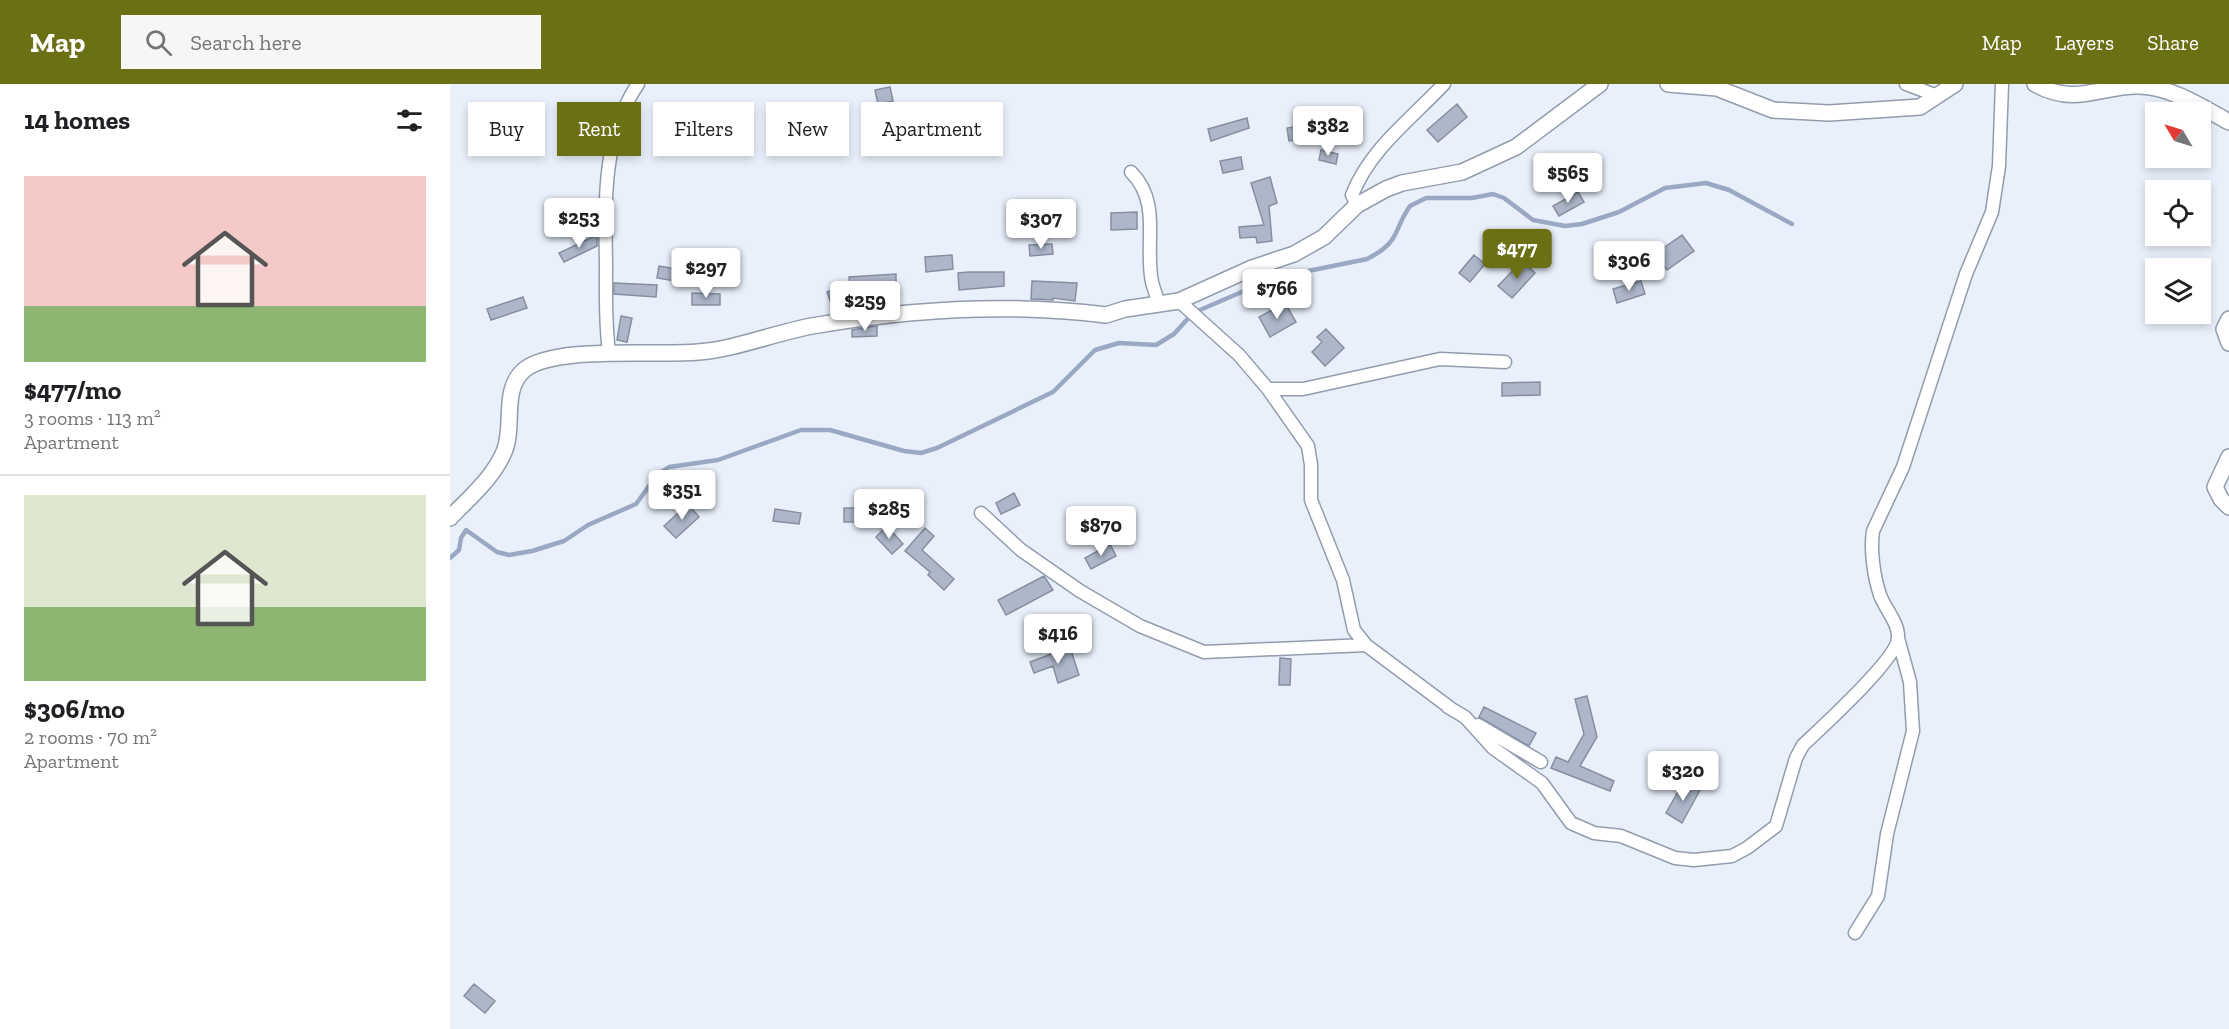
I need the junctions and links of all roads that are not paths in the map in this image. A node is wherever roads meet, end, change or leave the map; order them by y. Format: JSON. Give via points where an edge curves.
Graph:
{"nodes":[{"id":1,"x":638,"y":84,"type":"edge"},
{"id":2,"x":1444,"y":84,"type":"edge"},
{"id":3,"x":1600,"y":84,"type":"edge"},
{"id":4,"x":1668,"y":84,"type":"edge"},
{"id":5,"x":1906,"y":84,"type":"edge"},
{"id":6,"x":1955,"y":84,"type":"edge"},
{"id":7,"x":2002,"y":84,"type":"edge"},
{"id":8,"x":2035,"y":84,"type":"edge"},
{"id":9,"x":1935,"y":96,"type":"junction"},
{"id":10,"x":2229,"y":122,"type":"edge"},
{"id":11,"x":1131,"y":172,"type":"dead end"},
{"id":12,"x":1357,"y":206,"type":"junction"},
{"id":13,"x":1179,"y":302,"type":"junction"},
{"id":14,"x":1159,"y":304,"type":"junction"},
{"id":15,"x":2229,"y":319,"type":"edge"},
{"id":16,"x":2229,"y":343,"type":"edge"},
{"id":17,"x":609,"y":352,"type":"junction"},
{"id":18,"x":1505,"y":362,"type":"dead end"},
{"id":19,"x":1268,"y":389,"type":"junction"},
{"id":20,"x":2229,"y":457,"type":"edge"},
{"id":21,"x":2229,"y":507,"type":"edge"},
{"id":22,"x":981,"y":513,"type":"dead end"},
{"id":23,"x":450,"y":518,"type":"edge"},
{"id":24,"x":1898,"y":638,"type":"junction"},
{"id":25,"x":1366,"y":645,"type":"junction"},
{"id":26,"x":1448,"y":707,"type":"junction"},
{"id":27,"x":1541,"y":762,"type":"dead end"},
{"id":28,"x":1855,"y":933,"type":"dead end"}],
"edges":[{"from":1,"to":17,"type":"street","via":[[623,112],[606,188],[605,321]]},
{"from":2,"to":12,"type":"street","via":[[1365,168],[1352,195]]},
{"from":3,"to":12,"type":"street","via":[[1516,147],[1493,159],[1462,172],[1402,183]]},
{"from":4,"to":9,"type":"street","via":[[1717,88],[1773,110],[1812,113],[1920,107]]},
{"from":5,"to":9,"type":"street"},
{"from":6,"to":9,"type":"street"},
{"from":7,"to":24,"type":"street","via":[[1999,166],[1992,212],[1966,274],[1903,467],[1873,531],[1880,595]]},
{"from":8,"to":10,"type":"street","via":[[2078,96],[2139,86],[2153,88],[2188,99]]},
{"from":11,"to":14,"type":"street","via":[[1143,184],[1149,203],[1152,282]]},
{"from":12,"to":13,"type":"street","via":[[1324,237],[1294,254],[1252,268]]},
{"from":13,"to":14,"type":"street"},
{"from":13,"to":19,"type":"street","via":[[1239,355]]},
{"from":14,"to":17,"type":"street","via":[[1106,315],[956,309],[813,326],[721,350],[669,354]]},
{"from":15,"to":16,"type":"street","via":[[2224,328]]},
{"from":17,"to":23,"type":"street","via":[[543,361],[523,371],[510,400],[509,432],[501,458],[479,489]]},
{"from":18,"to":19,"type":"street","via":[[1440,359],[1303,389]]},
{"from":19,"to":25,"type":"street","via":[[1308,446],[1311,500],[1343,580],[1354,630]]},
{"from":20,"to":21,"type":"street","via":[[2215,488]]},
{"from":22,"to":25,"type":"street","via":[[1022,550],[1080,591],[1140,626],[1204,652]]},
{"from":24,"to":26,"type":"street","via":[[1890,657],[1803,745],[1776,826],[1747,849],[1715,859],[1675,858],[1621,836],[1582,829],[1571,823],[1542,783],[1493,748],[1465,717]]},
{"from":24,"to":28,"type":"street","via":[[1910,682],[1913,731],[1887,834],[1878,896]]},
{"from":25,"to":26,"type":"street"},
{"from":26,"to":27,"type":"street"}]}
